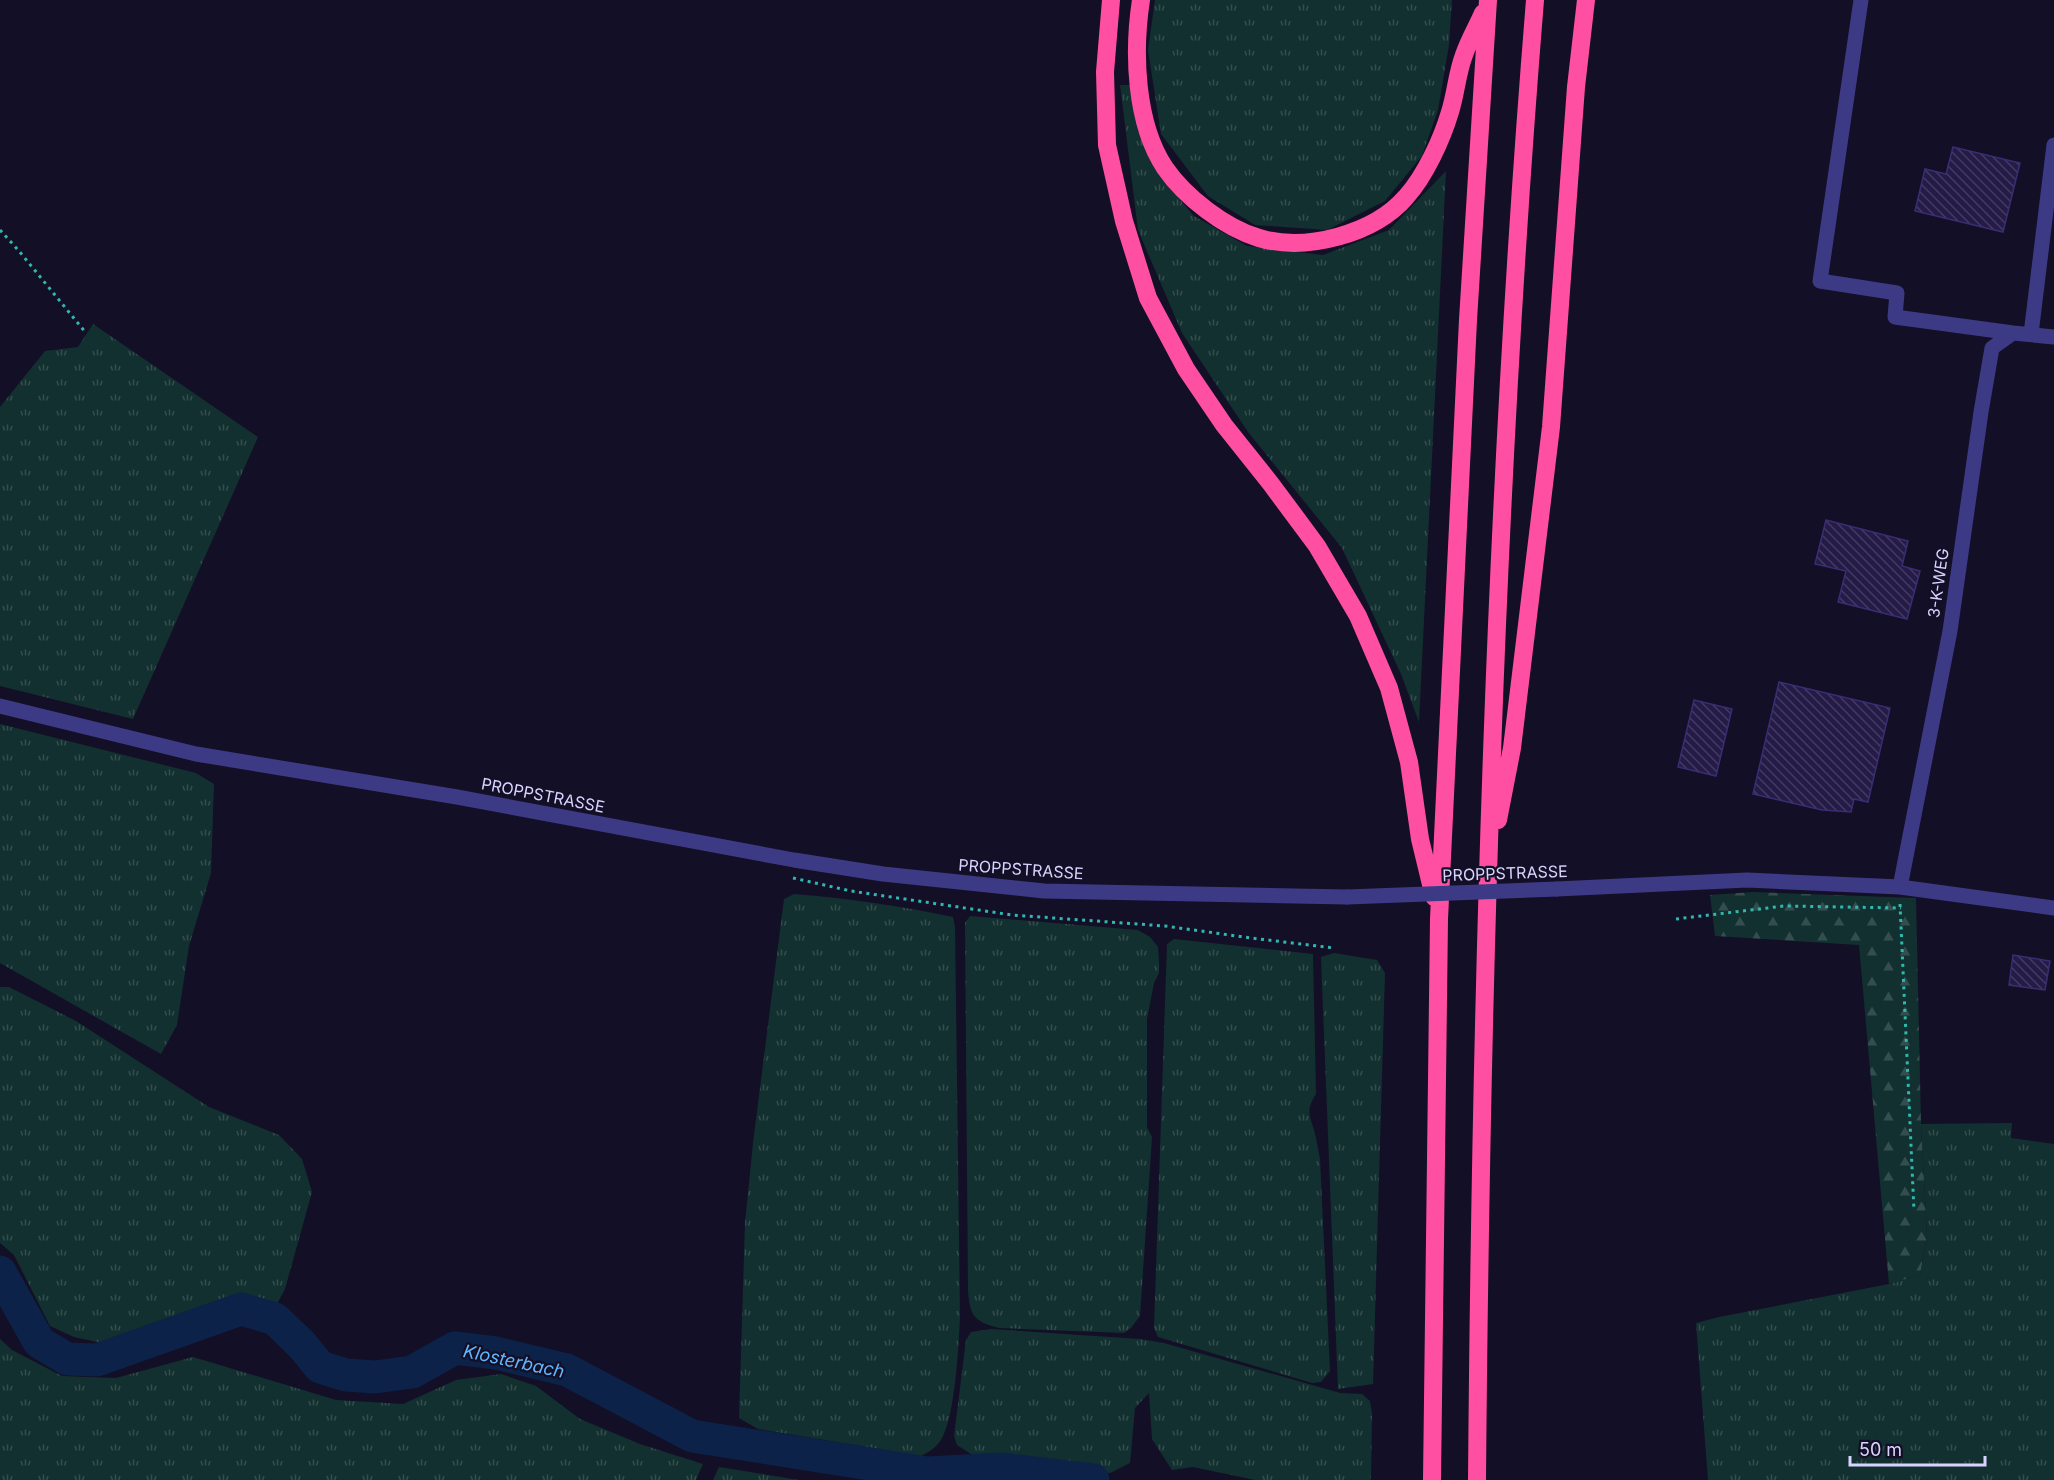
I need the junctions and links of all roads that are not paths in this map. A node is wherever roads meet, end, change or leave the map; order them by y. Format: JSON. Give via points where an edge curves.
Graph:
{"nodes":[{"id":1,"x":1111,"y":0,"type":"edge"},
{"id":2,"x":1142,"y":0,"type":"edge"},
{"id":3,"x":1535,"y":0,"type":"edge"},
{"id":4,"x":1586,"y":0,"type":"edge"},
{"id":5,"x":1861,"y":0,"type":"edge"},
{"id":6,"x":1488,"y":1,"type":"edge"},
{"id":7,"x":2054,"y":144,"type":"edge"},
{"id":8,"x":2013,"y":333,"type":"junction"},
{"id":9,"x":2031,"y":333,"type":"junction"},
{"id":10,"x":2054,"y":337,"type":"edge"},
{"id":11,"x":0,"y":706,"type":"edge"},
{"id":12,"x":1487,"y":872,"type":"junction"},
{"id":13,"x":1900,"y":887,"type":"junction"},
{"id":14,"x":2054,"y":908,"type":"edge"},
{"id":15,"x":1439,"y":920,"type":"junction"},
{"id":16,"x":1432,"y":1480,"type":"edge"},
{"id":17,"x":1477,"y":1480,"type":"edge"}],
"edges":[{"from":1,"to":15,"type":"highway","via":[[1105,72],[1107,145],[1124,221],[1148,298],[1186,369],[1317,546],[1358,616],[1389,688],[1401,730]]},
{"from":2,"to":6,"type":"highway","via":[[1137,72],[1147,129],[1165,168],[1192,198],[1223,221],[1259,238],[1298,243],[1336,237],[1374,223],[1406,197],[1427,166],[1450,113],[1463,56]]},
{"from":3,"to":12,"type":"highway","via":[[1512,321]]},
{"from":4,"to":12,"type":"highway","via":[[1551,427],[1512,748]]},
{"from":5,"to":8,"type":"street","via":[[1820,282],[1897,292],[1894,317]]},
{"from":6,"to":15,"type":"highway"},
{"from":7,"to":9,"type":"street"},
{"from":8,"to":9,"type":"street"},
{"from":8,"to":13,"type":"street","name":"3-K-WEG","via":[[1992,348],[1950,631]]},
{"from":9,"to":10,"type":"street"},
{"from":11,"to":13,"type":"street","name":"PROPPSTRASSE","bridge":true,"via":[[196,754],[458,797],[794,860],[965,884],[1044,891],[1347,897],[1747,880]]},
{"from":12,"to":17,"type":"highway"},
{"from":13,"to":14,"type":"street","name":"PROPPSTRASSE"},
{"from":15,"to":16,"type":"highway"}]}
